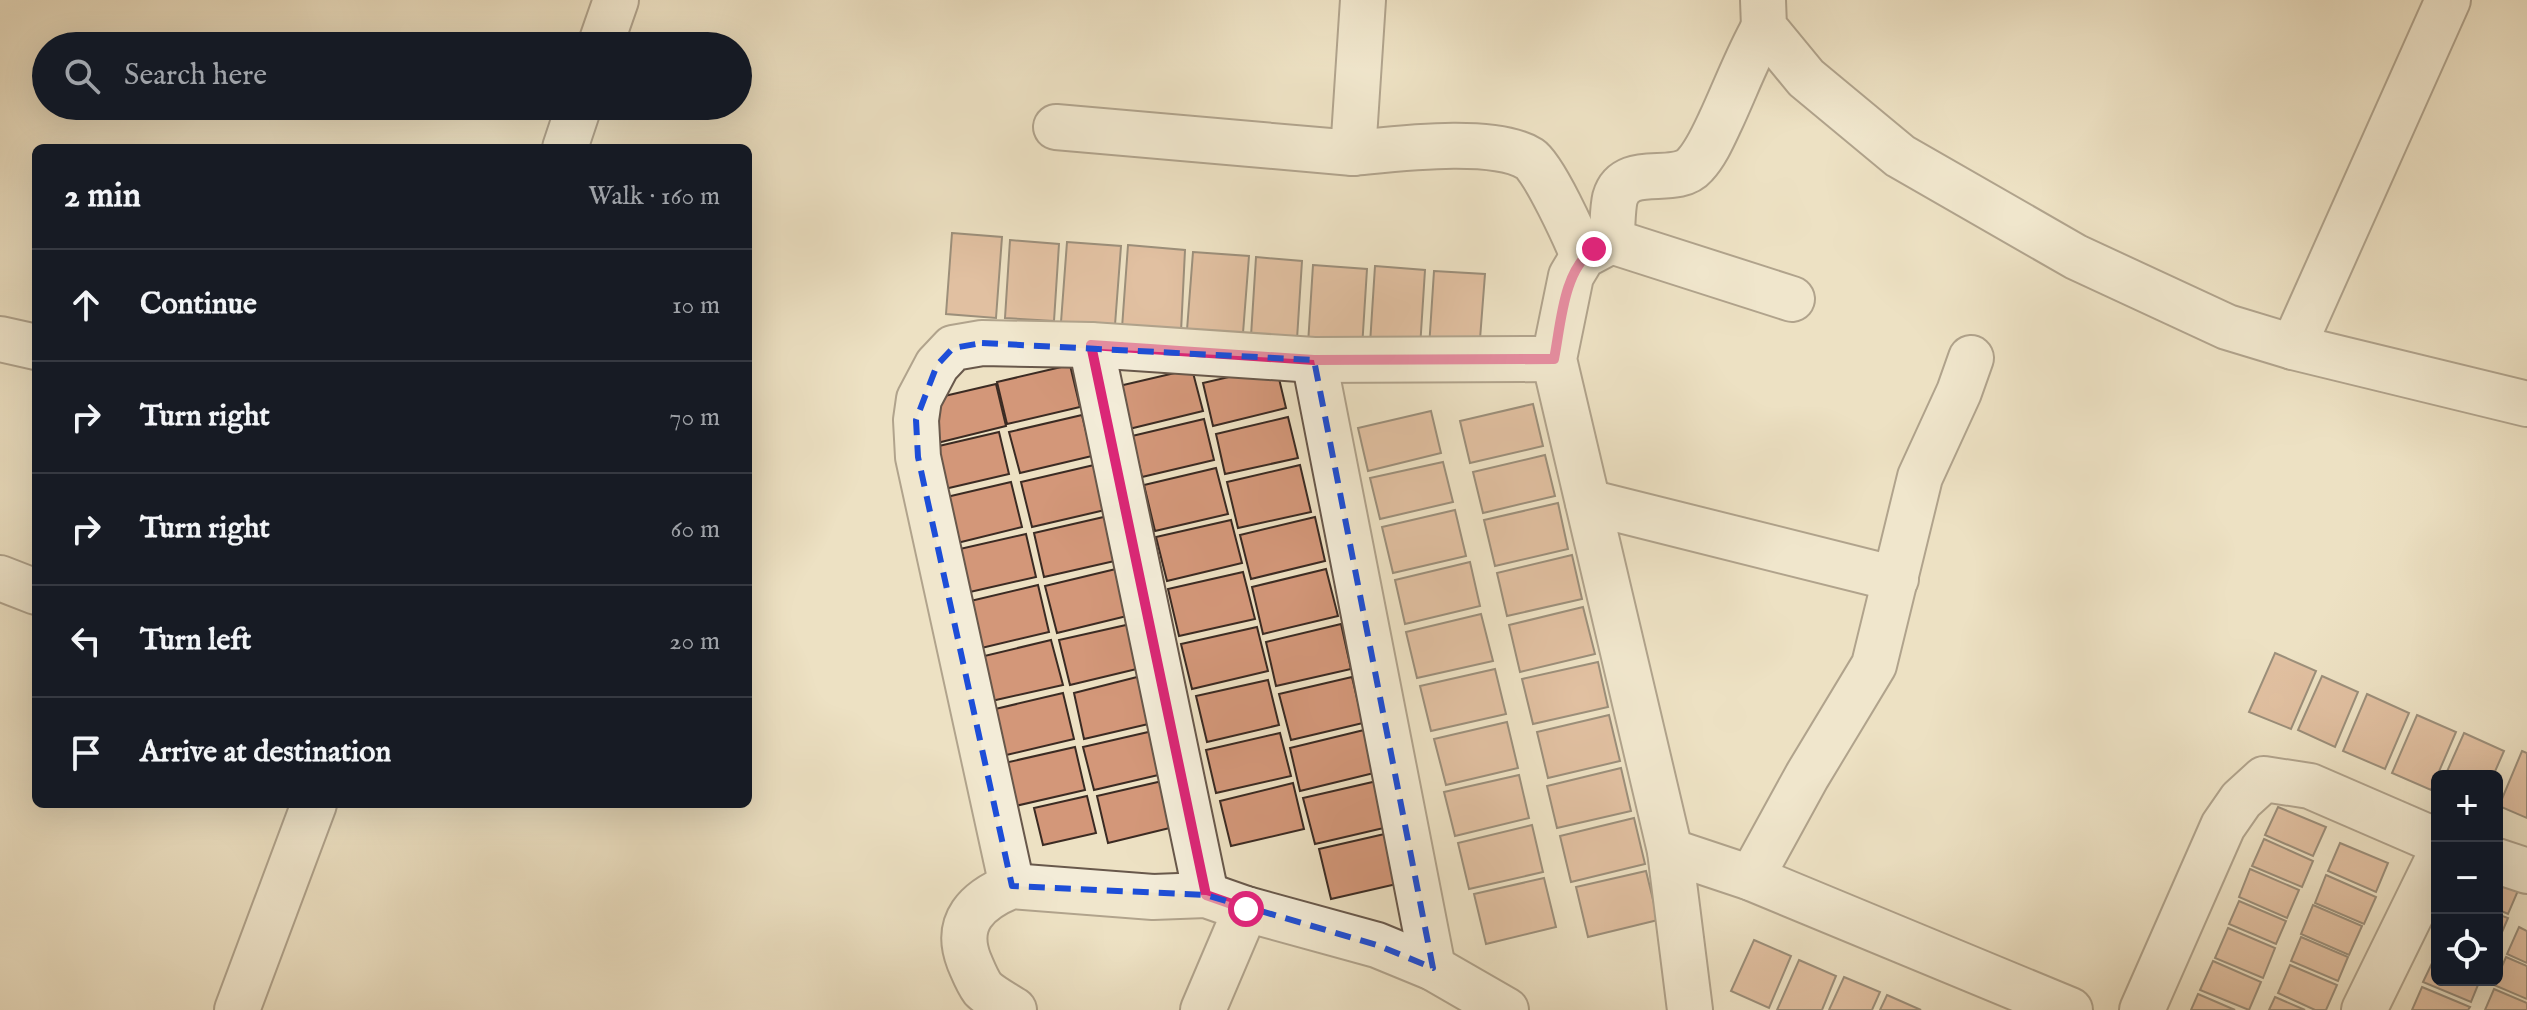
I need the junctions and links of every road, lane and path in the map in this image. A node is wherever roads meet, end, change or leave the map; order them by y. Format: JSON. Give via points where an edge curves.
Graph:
{"nodes":[{"id":1,"x":616,"y":0,"type":"edge"},
{"id":2,"x":1363,"y":0,"type":"edge"},
{"id":3,"x":2448,"y":0,"type":"edge"},
{"id":4,"x":1764,"y":13,"type":"edge"},
{"id":5,"x":605,"y":32,"type":"edge"},
{"id":6,"x":574,"y":120,"type":"edge"},
{"id":7,"x":1056,"y":127,"type":"dead end"},
{"id":8,"x":566,"y":144,"type":"edge"},
{"id":9,"x":1353,"y":153,"type":"junction"},
{"id":10,"x":1597,"y":249,"type":"junction"},
{"id":11,"x":1792,"y":299,"type":"dead end"},
{"id":12,"x":0,"y":339,"type":"edge"},
{"id":13,"x":1091,"y":345,"type":"junction"},
{"id":14,"x":32,"y":346,"type":"edge"},
{"id":15,"x":2293,"y":347,"type":"junction"},
{"id":16,"x":1971,"y":358,"type":"dead end"},
{"id":17,"x":1554,"y":359,"type":"junction"},
{"id":18,"x":1314,"y":360,"type":"junction"},
{"id":19,"x":2527,"y":404,"type":"edge"},
{"id":20,"x":1588,"y":502,"type":"junction"},
{"id":21,"x":0,"y":578,"type":"edge"},
{"id":22,"x":1896,"y":579,"type":"junction"},
{"id":23,"x":32,"y":590,"type":"edge"},
{"id":24,"x":313,"y":808,"type":"edge"},
{"id":25,"x":2431,"y":838,"type":"edge"},
{"id":26,"x":1670,"y":851,"type":"junction"},
{"id":27,"x":2503,"y":863,"type":"edge"},
{"id":28,"x":2527,"y":871,"type":"edge"},
{"id":29,"x":2431,"y":873,"type":"edge"},
{"id":30,"x":1751,"y":878,"type":"junction"},
{"id":31,"x":1012,"y":886,"type":"junction"},
{"id":32,"x":1206,"y":895,"type":"junction"},
{"id":33,"x":1246,"y":909,"type":"junction"},
{"id":34,"x":1433,"y":968,"type":"junction"},
{"id":35,"x":1499,"y":1009,"type":"edge"},
{"id":36,"x":237,"y":1010,"type":"edge"},
{"id":37,"x":1014,"y":1010,"type":"edge"},
{"id":38,"x":1203,"y":1010,"type":"edge"},
{"id":39,"x":1690,"y":1010,"type":"edge"},
{"id":40,"x":2070,"y":1010,"type":"edge"},
{"id":41,"x":2142,"y":1010,"type":"edge"},
{"id":42,"x":2364,"y":1010,"type":"edge"}],
"edges":[{"from":1,"to":5,"type":"street"},
{"from":2,"to":9,"type":"street"},
{"from":3,"to":15,"type":"street"},
{"from":4,"to":10,"type":"street","via":[[1710,144],[1694,168],[1625,183]]},
{"from":4,"to":15,"type":"street","via":[[1806,78],[1900,156],[2076,257],[2227,327]]},
{"from":6,"to":8,"type":"street"},
{"from":7,"to":9,"type":"street"},
{"from":9,"to":10,"type":"street","via":[[1440,145],[1485,147],[1532,160]]},
{"from":10,"to":11,"type":"street"},
{"from":10,"to":17,"type":"street","via":[[1571,276]]},
{"from":12,"to":14,"type":"street"},
{"from":13,"to":18,"type":"street"},
{"from":13,"to":31,"type":"street","via":[[982,343],[953,348],[919,399],[918,457]]},
{"from":13,"to":32,"type":"street"},
{"from":15,"to":19,"type":"street"},
{"from":16,"to":22,"type":"street","via":[[1920,477]]},
{"from":17,"to":18,"type":"street"},
{"from":17,"to":20,"type":"street"},
{"from":18,"to":34,"type":"street"},
{"from":20,"to":22,"type":"street"},
{"from":20,"to":26,"type":"street"},
{"from":21,"to":23,"type":"street"},
{"from":22,"to":30,"type":"street","via":[[1874,665]]},
{"from":24,"to":36,"type":"street"},
{"from":25,"to":41,"type":"street","via":[[2310,786],[2264,779],[2223,826]]},
{"from":26,"to":30,"type":"street"},
{"from":26,"to":39,"type":"street"},
{"from":27,"to":28,"type":"street"},
{"from":29,"to":42,"type":"street"},
{"from":30,"to":40,"type":"street"},
{"from":31,"to":32,"type":"street","via":[[1153,897]]},
{"from":31,"to":37,"type":"street","via":[[978,906],[965,926],[964,947],[984,990]]},
{"from":32,"to":33,"type":"street"},
{"from":33,"to":34,"type":"street","via":[[1377,945]]},
{"from":33,"to":38,"type":"street"},
{"from":34,"to":35,"type":"street"}]}
